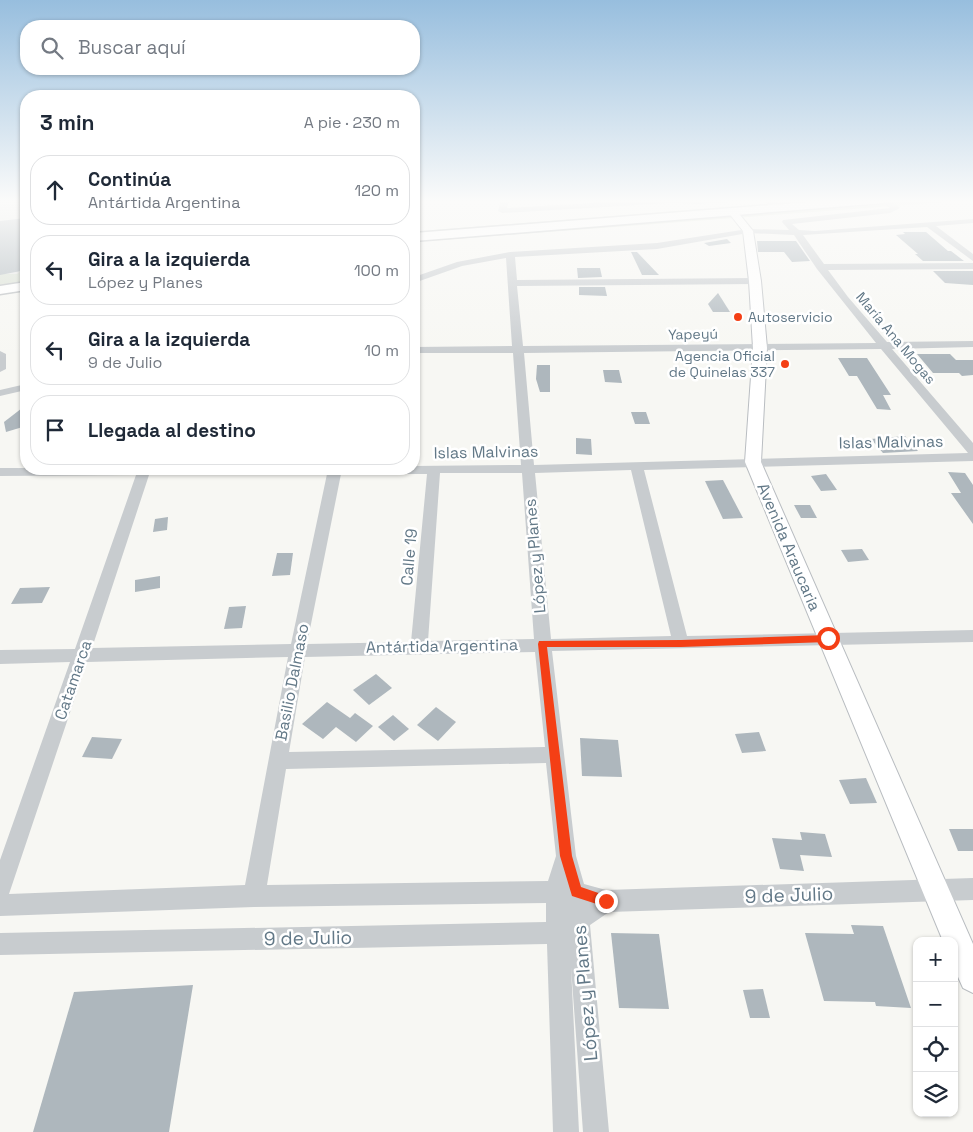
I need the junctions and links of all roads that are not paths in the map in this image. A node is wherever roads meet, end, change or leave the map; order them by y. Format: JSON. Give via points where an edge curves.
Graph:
{"nodes":[{"id":1,"x":545,"y":253,"type":"edge"},
{"id":2,"x":751,"y":253,"type":"edge"},
{"id":3,"x":811,"y":253,"type":"edge"},
{"id":4,"x":510,"y":255,"type":"junction"},
{"id":5,"x":820,"y":266,"type":"junction"},
{"id":6,"x":973,"y":266,"type":"edge"},
{"id":7,"x":420,"y":278,"type":"edge"},
{"id":8,"x":755,"y":281,"type":"junction"},
{"id":9,"x":512,"y":283,"type":"junction"},
{"id":10,"x":20,"y":287,"type":"edge"},
{"id":11,"x":0,"y":290,"type":"edge"},
{"id":12,"x":973,"y":344,"type":"edge"},
{"id":13,"x":885,"y":346,"type":"junction"},
{"id":14,"x":760,"y":348,"type":"junction"},
{"id":15,"x":420,"y":350,"type":"edge"},
{"id":16,"x":519,"y":350,"type":"junction"},
{"id":17,"x":2,"y":354,"type":"dead end"},
{"id":18,"x":0,"y":369,"type":"edge"},
{"id":19,"x":20,"y":388,"type":"edge"},
{"id":20,"x":0,"y":393,"type":"edge"},
{"id":21,"x":973,"y":452,"type":"edge"},
{"id":22,"x":973,"y":457,"type":"edge"},
{"id":23,"x":753,"y":462,"type":"junction"},
{"id":24,"x":637,"y":468,"type":"junction"},
{"id":25,"x":527,"y":469,"type":"junction"},
{"id":26,"x":420,"y":471,"type":"edge"},
{"id":27,"x":434,"y":471,"type":"junction"},
{"id":28,"x":0,"y":472,"type":"edge"},
{"id":29,"x":20,"y":472,"type":"edge"},
{"id":30,"x":142,"y":475,"type":"edge"},
{"id":31,"x":334,"y":475,"type":"edge"},
{"id":32,"x":973,"y":636,"type":"edge"},
{"id":33,"x":828,"y":638,"type":"junction"},
{"id":34,"x":681,"y":643,"type":"junction"},
{"id":35,"x":542,"y":644,"type":"junction"},
{"id":36,"x":420,"y":647,"type":"junction"},
{"id":37,"x":298,"y":649,"type":"junction"},
{"id":38,"x":82,"y":654,"type":"junction"},
{"id":39,"x":0,"y":657,"type":"edge"},
{"id":40,"x":556,"y":755,"type":"junction"},
{"id":41,"x":278,"y":761,"type":"junction"},
{"id":42,"x":973,"y":889,"type":"edge"},
{"id":43,"x":0,"y":890,"type":"edge"},
{"id":44,"x":935,"y":890,"type":"junction"},
{"id":45,"x":566,"y":892,"type":"junction"},
{"id":46,"x":254,"y":896,"type":"junction"},
{"id":47,"x":606,"y":901,"type":"junction"},
{"id":48,"x":0,"y":904,"type":"edge"},
{"id":49,"x":578,"y":919,"type":"junction"},
{"id":50,"x":558,"y":934,"type":"junction"},
{"id":51,"x":0,"y":944,"type":"edge"},
{"id":52,"x":973,"y":978,"type":"edge"},
{"id":53,"x":566,"y":1132,"type":"edge"},
{"id":54,"x":596,"y":1132,"type":"edge"}],
"edges":[{"from":1,"to":4,"type":"street"},
{"from":2,"to":8,"type":"main road","name":"Avenida Araucaria"},
{"from":3,"to":5,"type":"street","name":"María Ana Mogas"},
{"from":4,"to":7,"type":"street","via":[[460,264]]},
{"from":4,"to":9,"type":"street","name":"López y Planes"},
{"from":5,"to":6,"type":"street"},
{"from":5,"to":13,"type":"street","name":"María Ana Mogas"},
{"from":8,"to":9,"type":"street"},
{"from":8,"to":14,"type":"main road","name":"Avenida Araucaria"},
{"from":9,"to":16,"type":"street","name":"López y Planes"},
{"from":10,"to":11,"type":"highway"},
{"from":12,"to":13,"type":"street","name":"Yapeyú"},
{"from":13,"to":14,"type":"street","name":"Yapeyú"},
{"from":13,"to":21,"type":"street","name":"María Ana Mogas"},
{"from":14,"to":16,"type":"street","name":"Yapeyú"},
{"from":14,"to":23,"type":"main road","name":"Avenida Araucaria"},
{"from":15,"to":16,"type":"street","name":"Yapeyú"},
{"from":16,"to":25,"type":"street","name":"López y Planes"},
{"from":17,"to":18,"type":"street"},
{"from":19,"to":20,"type":"street"},
{"from":22,"to":23,"type":"street","name":"Islas Malvinas"},
{"from":23,"to":24,"type":"street","name":"Islas Malvinas"},
{"from":23,"to":33,"type":"main road","name":"Avenida Araucaria"},
{"from":24,"to":25,"type":"street","name":"Islas Malvinas"},
{"from":24,"to":34,"type":"street"},
{"from":25,"to":27,"type":"street","name":"Islas Malvinas"},
{"from":25,"to":35,"type":"street","name":"López y Planes"},
{"from":26,"to":27,"type":"street","name":"Islas Malvinas"},
{"from":27,"to":36,"type":"street","name":"Calle 19"},
{"from":28,"to":29,"type":"street","name":"Islas Malvinas"},
{"from":30,"to":38,"type":"street","name":"Catamarca"},
{"from":31,"to":37,"type":"street","name":"Basilio Dalmaso"},
{"from":32,"to":33,"type":"street","name":"Antártida Argentina"},
{"from":33,"to":34,"type":"street","name":"Antártida Argentina"},
{"from":33,"to":44,"type":"main road","name":"Avenida Araucaria"},
{"from":34,"to":35,"type":"street","name":"Antártida Argentina"},
{"from":35,"to":36,"type":"street","name":"Antártida Argentina"},
{"from":35,"to":40,"type":"street","name":"López y Planes"},
{"from":36,"to":37,"type":"street","name":"Antártida Argentina"},
{"from":37,"to":38,"type":"street","name":"Antártida Argentina"},
{"from":37,"to":41,"type":"street","name":"Basilio Dalmaso"},
{"from":38,"to":39,"type":"street","name":"Antártida Argentina"},
{"from":38,"to":43,"type":"street","name":"Catamarca"},
{"from":40,"to":41,"type":"street"},
{"from":40,"to":45,"type":"street","name":"López y Planes","via":[[566,856]]},
{"from":41,"to":46,"type":"street","name":"Basilio Dalmaso"},
{"from":42,"to":44,"type":"street","name":"9 de Julio"},
{"from":44,"to":47,"type":"street","name":"9 de Julio"},
{"from":44,"to":52,"type":"main road","name":"Avenida Araucaria"},
{"from":45,"to":46,"type":"street","name":"9 de Julio"},
{"from":45,"to":47,"type":"street","name":"9 de Julio"},
{"from":45,"to":49,"type":"street","name":"López y Planes"},
{"from":45,"to":50,"type":"street","name":"López y Planes"},
{"from":46,"to":48,"type":"street","name":"9 de Julio"},
{"from":47,"to":49,"type":"street"},
{"from":49,"to":50,"type":"street"},
{"from":49,"to":54,"type":"street","name":"López y Planes"},
{"from":50,"to":51,"type":"street","name":"9 de Julio"},
{"from":50,"to":53,"type":"street","name":"López y Planes"}]}
